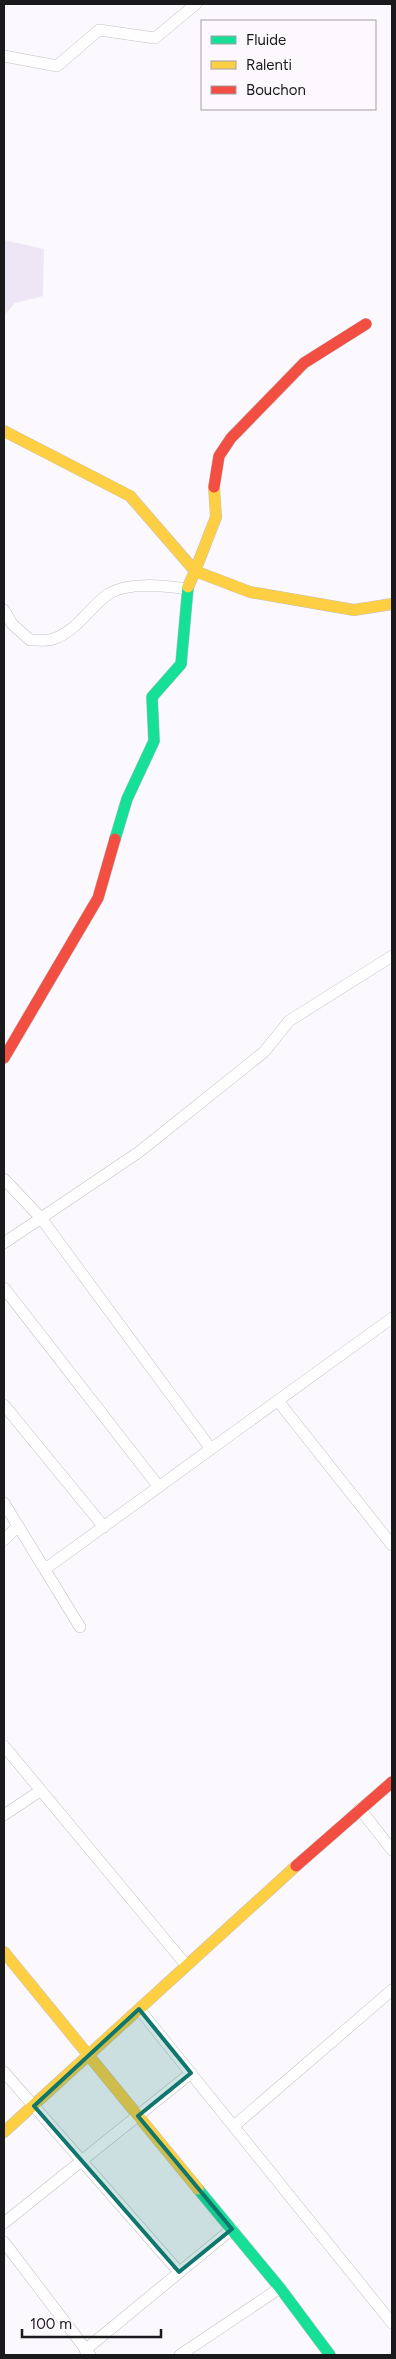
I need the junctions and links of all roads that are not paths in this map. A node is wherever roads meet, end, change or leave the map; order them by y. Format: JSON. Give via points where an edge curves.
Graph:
{"nodes":[{"id":1,"x":196,"y":4,"type":"edge"},
{"id":2,"x":4,"y":56,"type":"edge"},
{"id":3,"x":366,"y":324,"type":"dead end"},
{"id":4,"x":4,"y":431,"type":"edge"},
{"id":5,"x":195,"y":571,"type":"junction"},
{"id":6,"x":187,"y":589,"type":"junction"},
{"id":7,"x":392,"y":604,"type":"edge"},
{"id":8,"x":4,"y":610,"type":"edge"},
{"id":9,"x":392,"y":956,"type":"edge"},
{"id":10,"x":4,"y":1058,"type":"edge"},
{"id":11,"x":4,"y":1178,"type":"edge"},
{"id":12,"x":41,"y":1218,"type":"junction"},
{"id":13,"x":4,"y":1243,"type":"edge"},
{"id":14,"x":4,"y":1288,"type":"edge"},
{"id":15,"x":392,"y":1318,"type":"edge"},
{"id":16,"x":278,"y":1401,"type":"junction"},
{"id":17,"x":4,"y":1405,"type":"edge"},
{"id":18,"x":211,"y":1449,"type":"junction"},
{"id":19,"x":159,"y":1487,"type":"junction"},
{"id":20,"x":4,"y":1503,"type":"edge"},
{"id":21,"x":18,"y":1526,"type":"junction"},
{"id":22,"x":104,"y":1527,"type":"junction"},
{"id":23,"x":4,"y":1540,"type":"edge"},
{"id":24,"x":392,"y":1544,"type":"edge"},
{"id":25,"x":45,"y":1569,"type":"junction"},
{"id":26,"x":80,"y":1628,"type":"dead end"},
{"id":27,"x":4,"y":1746,"type":"edge"},
{"id":28,"x":392,"y":1782,"type":"edge"},
{"id":29,"x":40,"y":1791,"type":"junction"},
{"id":30,"x":360,"y":1809,"type":"junction"},
{"id":31,"x":4,"y":1815,"type":"edge"},
{"id":32,"x":392,"y":1850,"type":"edge"},
{"id":33,"x":4,"y":1952,"type":"edge"},
{"id":34,"x":186,"y":1965,"type":"junction"},
{"id":35,"x":392,"y":1990,"type":"edge"},
{"id":36,"x":139,"y":2009,"type":"junction"},
{"id":37,"x":89,"y":2056,"type":"junction"},
{"id":38,"x":4,"y":2072,"type":"edge"},
{"id":39,"x":191,"y":2073,"type":"junction"},
{"id":40,"x":34,"y":2106,"type":"junction"},
{"id":41,"x":138,"y":2116,"type":"junction"},
{"id":42,"x":234,"y":2126,"type":"junction"},
{"id":43,"x":4,"y":2132,"type":"edge"},
{"id":44,"x":82,"y":2160,"type":"junction"},
{"id":45,"x":4,"y":2223,"type":"edge"},
{"id":46,"x":232,"y":2229,"type":"junction"},
{"id":47,"x":4,"y":2242,"type":"edge"},
{"id":48,"x":179,"y":2272,"type":"junction"},
{"id":49,"x":280,"y":2288,"type":"junction"},
{"id":50,"x":392,"y":2322,"type":"edge"},
{"id":51,"x":88,"y":2353,"type":"edge"},
{"id":52,"x":180,"y":2355,"type":"edge"},
{"id":53,"x":330,"y":2355,"type":"edge"}],
"edges":[{"from":1,"to":2,"type":"street","via":[[155,38],[99,30],[58,66]]},
{"from":3,"to":5,"type":"street","via":[[304,363],[231,438],[219,456],[214,489],[216,516]]},
{"from":4,"to":5,"type":"street","via":[[130,496]]},
{"from":5,"to":6,"type":"street"},
{"from":5,"to":7,"type":"street","via":[[250,592],[354,610]]},
{"from":6,"to":8,"type":"street","via":[[153,585],[108,594],[77,625],[53,639],[30,640],[12,624]]},
{"from":6,"to":10,"type":"street","via":[[181,664],[152,697],[154,741],[127,799],[98,898]]},
{"from":9,"to":12,"type":"street","via":[[289,1022],[264,1052],[138,1152]]},
{"from":11,"to":12,"type":"street"},
{"from":12,"to":13,"type":"street"},
{"from":12,"to":18,"type":"street"},
{"from":14,"to":19,"type":"street"},
{"from":15,"to":16,"type":"street"},
{"from":16,"to":18,"type":"street"},
{"from":16,"to":24,"type":"street"},
{"from":17,"to":22,"type":"street"},
{"from":18,"to":19,"type":"street"},
{"from":19,"to":22,"type":"street"},
{"from":20,"to":21,"type":"street"},
{"from":21,"to":23,"type":"street"},
{"from":21,"to":25,"type":"street"},
{"from":22,"to":25,"type":"street"},
{"from":25,"to":26,"type":"street"},
{"from":27,"to":29,"type":"street"},
{"from":28,"to":30,"type":"street"},
{"from":29,"to":31,"type":"street"},
{"from":29,"to":34,"type":"street"},
{"from":30,"to":32,"type":"street"},
{"from":30,"to":34,"type":"street"},
{"from":33,"to":37,"type":"street"},
{"from":34,"to":36,"type":"street"},
{"from":35,"to":42,"type":"street"},
{"from":36,"to":37,"type":"street"},
{"from":36,"to":39,"type":"street"},
{"from":37,"to":40,"type":"street"},
{"from":37,"to":41,"type":"street"},
{"from":38,"to":40,"type":"street"},
{"from":39,"to":41,"type":"street"},
{"from":39,"to":42,"type":"street"},
{"from":40,"to":43,"type":"street"},
{"from":40,"to":44,"type":"street"},
{"from":41,"to":44,"type":"street"},
{"from":41,"to":46,"type":"street"},
{"from":42,"to":50,"type":"street"},
{"from":44,"to":45,"type":"street"},
{"from":44,"to":48,"type":"street"},
{"from":46,"to":48,"type":"street"},
{"from":46,"to":49,"type":"street"},
{"from":47,"to":51,"type":"street"},
{"from":48,"to":51,"type":"street"},
{"from":49,"to":52,"type":"street"},
{"from":49,"to":53,"type":"street"}]}
